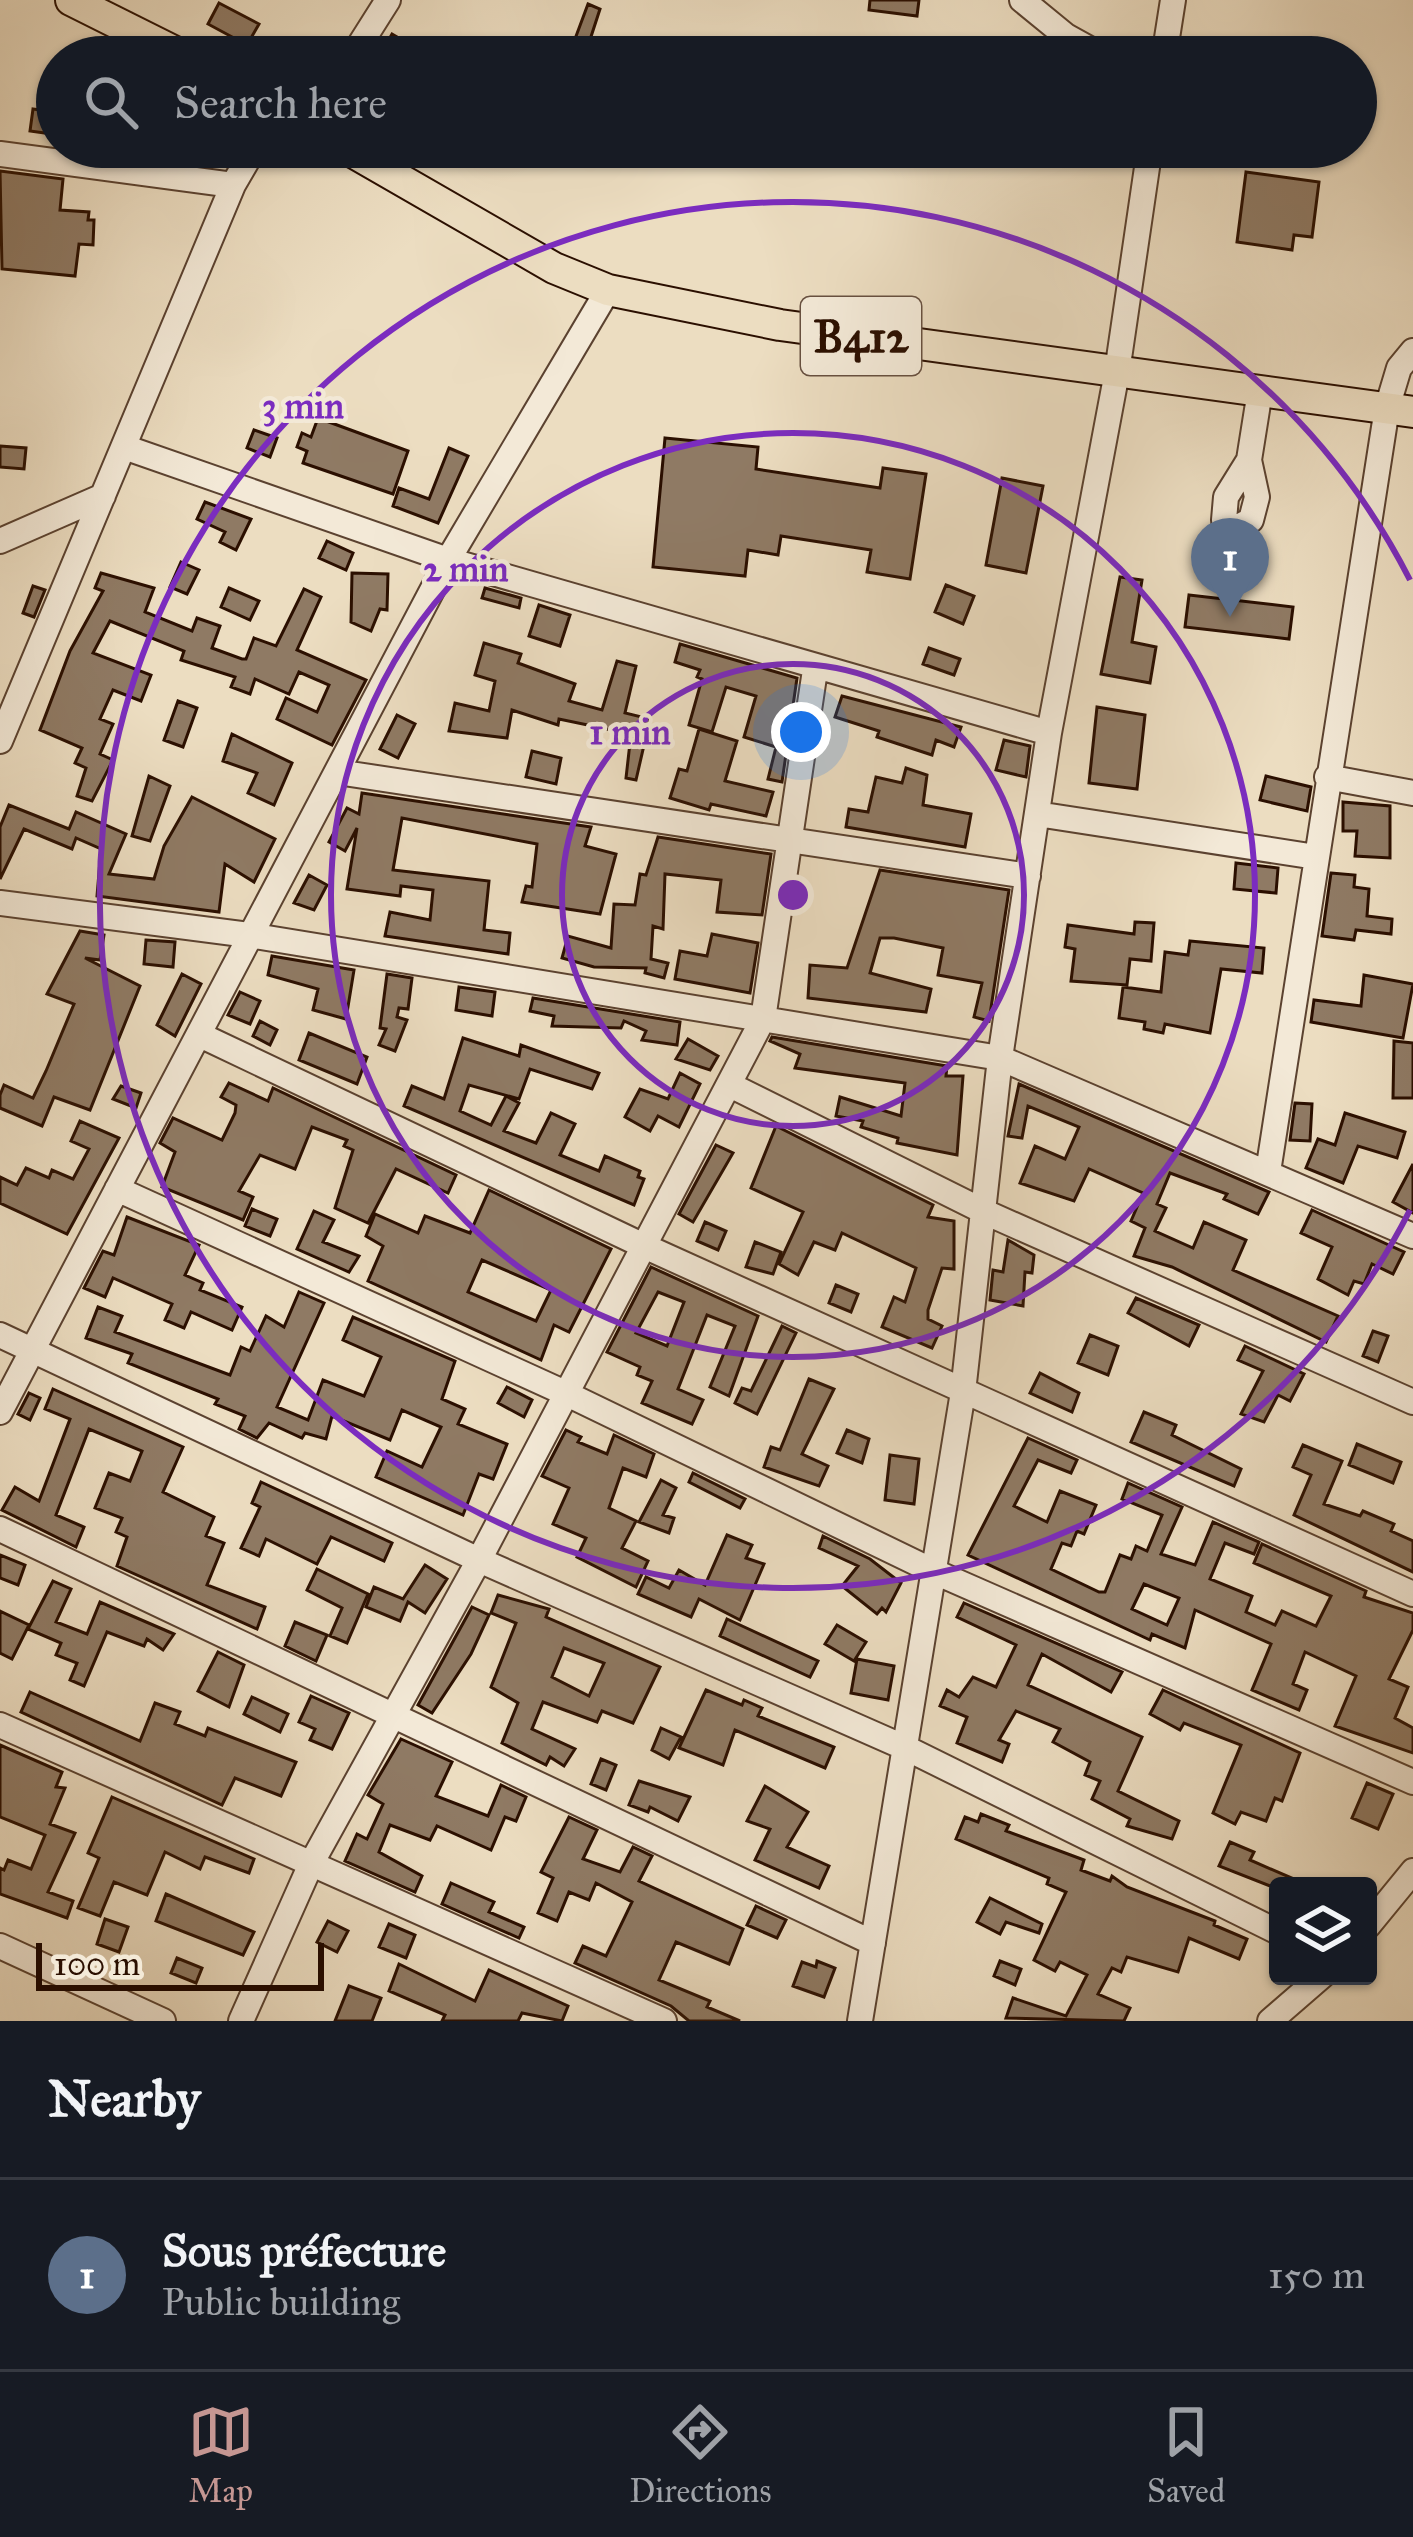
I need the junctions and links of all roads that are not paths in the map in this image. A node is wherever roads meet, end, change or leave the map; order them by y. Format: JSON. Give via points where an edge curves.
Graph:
{"nodes":[{"id":1,"x":71,"y":0,"type":"edge"},
{"id":2,"x":388,"y":0,"type":"edge"},
{"id":3,"x":1022,"y":0,"type":"edge"},
{"id":4,"x":1174,"y":0,"type":"edge"},
{"id":5,"x":142,"y":36,"type":"edge"},
{"id":6,"x":365,"y":36,"type":"edge"},
{"id":7,"x":1066,"y":36,"type":"edge"},
{"id":8,"x":1168,"y":36,"type":"edge"},
{"id":9,"x":0,"y":154,"type":"edge"},
{"id":10,"x":36,"y":159,"type":"edge"},
{"id":11,"x":105,"y":168,"type":"edge"},
{"id":12,"x":243,"y":168,"type":"edge"},
{"id":13,"x":380,"y":168,"type":"edge"},
{"id":14,"x":1147,"y":168,"type":"edge"},
{"id":15,"x":233,"y":185,"type":"junction"},
{"id":16,"x":608,"y":290,"type":"junction"},
{"id":17,"x":1413,"y":352,"type":"edge"},
{"id":18,"x":1117,"y":372,"type":"junction"},
{"id":19,"x":1260,"y":391,"type":"junction"},
{"id":20,"x":1400,"y":410,"type":"edge"},
{"id":21,"x":124,"y":447,"type":"junction"},
{"id":22,"x":1250,"y":460,"type":"dead end"},
{"id":23,"x":103,"y":496,"type":"junction"},
{"id":24,"x":0,"y":541,"type":"edge"},
{"id":25,"x":448,"y":560,"type":"junction"},
{"id":26,"x":815,"y":670,"type":"junction"},
{"id":27,"x":1049,"y":733,"type":"junction"},
{"id":28,"x":0,"y":741,"type":"edge"},
{"id":29,"x":337,"y":772,"type":"junction"},
{"id":30,"x":1328,"y":777,"type":"junction"},
{"id":31,"x":1413,"y":794,"type":"edge"},
{"id":32,"x":1037,"y":814,"type":"junction"},
{"id":33,"x":790,"y":840,"type":"junction"},
{"id":34,"x":1316,"y":856,"type":"junction"},
{"id":35,"x":1028,"y":876,"type":"junction"},
{"id":36,"x":0,"y":903,"type":"edge"},
{"id":37,"x":249,"y":935,"type":"junction"},
{"id":38,"x":763,"y":1019,"type":"junction"},
{"id":39,"x":200,"y":1034,"type":"junction"},
{"id":40,"x":1000,"y":1058,"type":"junction"},
{"id":41,"x":730,"y":1085,"type":"junction"},
{"id":42,"x":1268,"y":1172,"type":"junction"},
{"id":43,"x":117,"y":1189,"type":"junction"},
{"id":44,"x":987,"y":1213,"type":"junction"},
{"id":45,"x":1413,"y":1235,"type":"edge"},
{"id":46,"x":644,"y":1246,"type":"junction"},
{"id":47,"x":0,"y":1335,"type":"edge"},
{"id":48,"x":33,"y":1349,"type":"junction"},
{"id":49,"x":963,"y":1392,"type":"junction"},
{"id":50,"x":565,"y":1393,"type":"junction"},
{"id":51,"x":1413,"y":1402,"type":"edge"},
{"id":52,"x":0,"y":1412,"type":"edge"},
{"id":53,"x":0,"y":1529,"type":"edge"},
{"id":54,"x":479,"y":1560,"type":"junction"},
{"id":55,"x":935,"y":1572,"type":"junction"},
{"id":56,"x":1413,"y":1594,"type":"edge"},
{"id":57,"x":393,"y":1711,"type":"junction"},
{"id":58,"x":0,"y":1725,"type":"edge"},
{"id":59,"x":908,"y":1749,"type":"junction"},
{"id":60,"x":1413,"y":1782,"type":"edge"},
{"id":61,"x":311,"y":1864,"type":"junction"},
{"id":62,"x":1413,"y":1870,"type":"edge"},
{"id":63,"x":1377,"y":1915,"type":"edge"},
{"id":64,"x":1269,"y":1928,"type":"edge"},
{"id":65,"x":873,"y":1943,"type":"junction"},
{"id":66,"x":0,"y":1946,"type":"edge"},
{"id":67,"x":1312,"y":1985,"type":"edge"},
{"id":68,"x":163,"y":2021,"type":"edge"},
{"id":69,"x":241,"y":2021,"type":"edge"},
{"id":70,"x":664,"y":2021,"type":"edge"},
{"id":71,"x":860,"y":2021,"type":"edge"},
{"id":72,"x":1270,"y":2021,"type":"edge"}],
"edges":[{"from":1,"to":5,"type":"main road"},
{"from":2,"to":6,"type":"street"},
{"from":3,"to":7,"type":"street"},
{"from":4,"to":8,"type":"street"},
{"from":9,"to":10,"type":"street"},
{"from":11,"to":15,"type":"street"},
{"from":12,"to":15,"type":"street"},
{"from":13,"to":16,"type":"main road","number":"B412","via":[[554,268]]},
{"from":14,"to":18,"type":"street"},
{"from":15,"to":21,"type":"street"},
{"from":16,"to":18,"type":"main road","number":"B412","via":[[780,325]]},
{"from":16,"to":25,"type":"street"},
{"from":17,"to":20,"type":"street","via":[[1399,368]]},
{"from":18,"to":19,"type":"main road","number":"B412"},
{"from":18,"to":27,"type":"street"},
{"from":19,"to":20,"type":"main road","number":"B412"},
{"from":19,"to":22,"type":"street"},
{"from":20,"to":30,"type":"street"},
{"from":21,"to":23,"type":"street"},
{"from":21,"to":25,"type":"street"},
{"from":23,"to":24,"type":"street"},
{"from":23,"to":28,"type":"street"},
{"from":25,"to":26,"type":"street"},
{"from":25,"to":29,"type":"street"},
{"from":26,"to":27,"type":"street"},
{"from":26,"to":33,"type":"street"},
{"from":27,"to":32,"type":"street"},
{"from":29,"to":33,"type":"street"},
{"from":29,"to":37,"type":"street"},
{"from":30,"to":31,"type":"street"},
{"from":30,"to":34,"type":"street"},
{"from":32,"to":34,"type":"street"},
{"from":32,"to":35,"type":"street"},
{"from":33,"to":35,"type":"street"},
{"from":33,"to":38,"type":"street"},
{"from":34,"to":42,"type":"street"},
{"from":35,"to":40,"type":"street"},
{"from":36,"to":37,"type":"street"},
{"from":37,"to":38,"type":"street"},
{"from":37,"to":39,"type":"street"},
{"from":38,"to":40,"type":"street"},
{"from":38,"to":41,"type":"street"},
{"from":39,"to":43,"type":"street"},
{"from":39,"to":46,"type":"street"},
{"from":40,"to":42,"type":"street"},
{"from":40,"to":44,"type":"street"},
{"from":41,"to":44,"type":"street"},
{"from":41,"to":46,"type":"street"},
{"from":42,"to":45,"type":"street"},
{"from":43,"to":48,"type":"street"},
{"from":43,"to":50,"type":"street"},
{"from":44,"to":49,"type":"street"},
{"from":44,"to":51,"type":"street"},
{"from":46,"to":49,"type":"street"},
{"from":46,"to":50,"type":"street"},
{"from":47,"to":48,"type":"street"},
{"from":48,"to":52,"type":"street"},
{"from":48,"to":54,"type":"street"},
{"from":49,"to":55,"type":"street"},
{"from":49,"to":56,"type":"street"},
{"from":50,"to":54,"type":"street"},
{"from":50,"to":55,"type":"street"},
{"from":53,"to":57,"type":"street"},
{"from":54,"to":57,"type":"street"},
{"from":54,"to":59,"type":"street"},
{"from":55,"to":59,"type":"street"},
{"from":55,"to":60,"type":"street"},
{"from":57,"to":61,"type":"street"},
{"from":57,"to":65,"type":"street"},
{"from":58,"to":61,"type":"street"},
{"from":59,"to":64,"type":"street"},
{"from":59,"to":65,"type":"street"},
{"from":61,"to":69,"type":"street"},
{"from":61,"to":70,"type":"street"},
{"from":62,"to":63,"type":"street"},
{"from":65,"to":71,"type":"street"},
{"from":66,"to":68,"type":"street"},
{"from":67,"to":72,"type":"street"}]}
